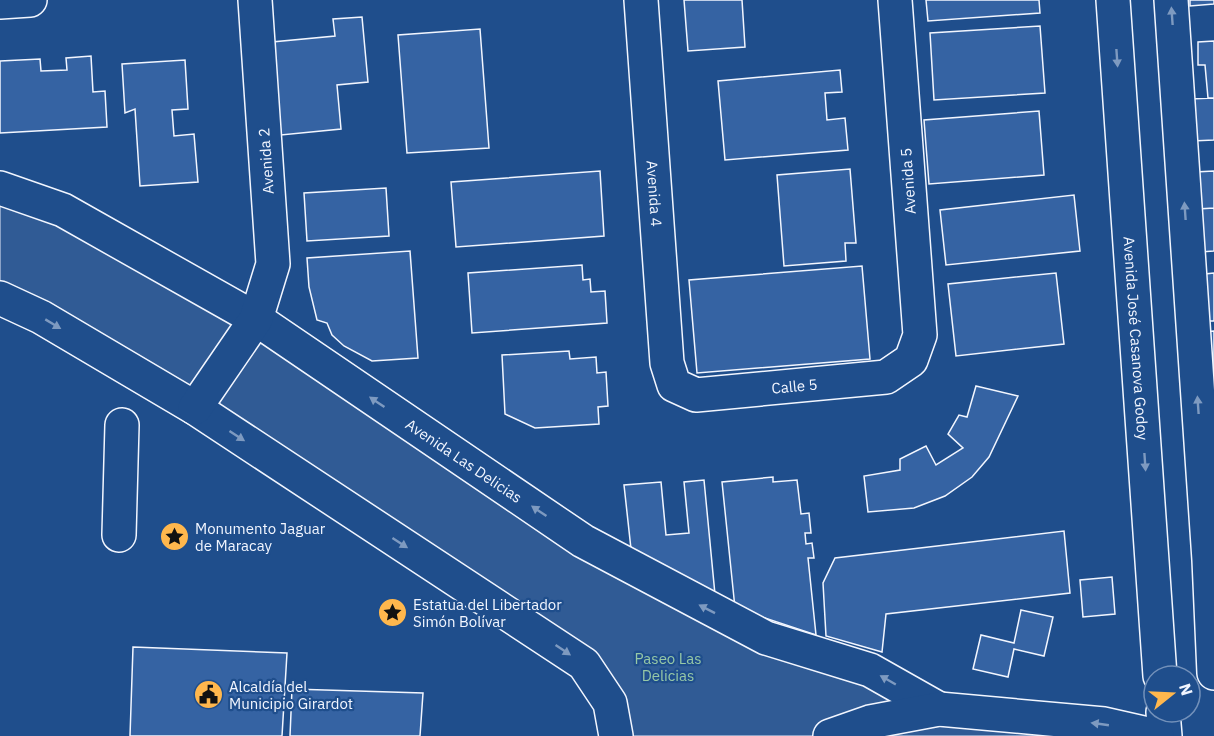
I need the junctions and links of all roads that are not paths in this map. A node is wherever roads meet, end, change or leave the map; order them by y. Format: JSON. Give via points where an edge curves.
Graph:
{"nodes":[{"id":1,"x":30,"y":0,"type":"edge"},
{"id":2,"x":255,"y":0,"type":"edge"},
{"id":3,"x":641,"y":0,"type":"edge"},
{"id":4,"x":895,"y":0,"type":"edge"},
{"id":5,"x":1113,"y":0,"type":"edge"},
{"id":6,"x":1171,"y":0,"type":"edge"},
{"id":7,"x":0,"y":2,"type":"edge"},
{"id":8,"x":0,"y":188,"type":"edge"},
{"id":9,"x":0,"y":298,"type":"edge"},
{"id":10,"x":256,"y":319,"type":"junction"},
{"id":11,"x":911,"y":360,"type":"joint"},
{"id":12,"x":674,"y":386,"type":"joint"},
{"id":13,"x":195,"y":408,"type":"junction"},
{"id":14,"x":122,"y":425,"type":"dead end"},
{"id":15,"x":119,"y":535,"type":"dead end"},
{"id":16,"x":1211,"y":560,"type":"edge"},
{"id":17,"x":1159,"y":664,"type":"edge"},
{"id":18,"x":1214,"y":673,"type":"edge"},
{"id":19,"x":939,"y":709,"type":"junction"},
{"id":20,"x":616,"y":736,"type":"edge"},
{"id":21,"x":830,"y":736,"type":"edge"},
{"id":22,"x":1157,"y":736,"type":"edge"}],
"edges":[{"from":1,"to":7,"type":"street"},
{"from":2,"to":10,"type":"street","name":"Avenida 2","via":[[273,264]]},
{"from":3,"to":12,"type":"street","name":"Avenida 4","via":[[667,363]]},
{"from":4,"to":11,"type":"street","name":"Avenida 5","via":[[920,334]]},
{"from":5,"to":17,"type":"street","name":"Avenida José Casanova Godoy","one_way":true},
{"from":16,"to":6,"type":"street","one_way":true},
{"from":8,"to":10,"type":"street","name":"Avenida Las Delicias","via":[[63,210]]},
{"from":9,"to":13,"type":"street","one_way":true,"via":[[41,317]]},
{"from":10,"to":13,"type":"street","name":"Avenida 2"},
{"from":19,"to":10,"type":"street","name":"Avenida Las Delicias","one_way":true,"via":[[870,670],[766,638],[583,541]]},
{"from":11,"to":12,"type":"street","name":"Calle 5","via":[[886,377],[696,396]]},
{"from":13,"to":20,"type":"street","one_way":true,"via":[[584,664],[610,703]]},
{"from":14,"to":15,"type":"street"},
{"from":16,"to":18,"type":"street"},
{"from":19,"to":21,"type":"street","name":"Avenida Las Delicias","via":[[870,722]]},
{"from":22,"to":19,"type":"street","name":"Avenida Las Delicias","one_way":true,"via":[[1104,724]]}]}
